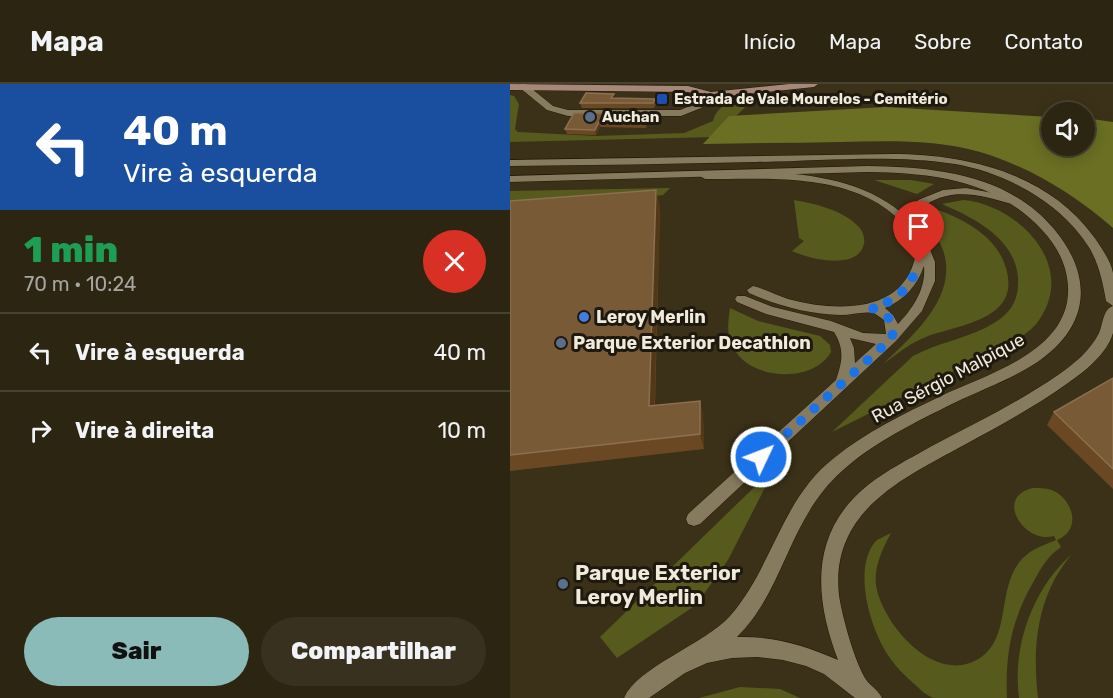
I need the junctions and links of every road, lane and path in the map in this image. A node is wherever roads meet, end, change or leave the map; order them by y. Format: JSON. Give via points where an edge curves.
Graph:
{"nodes":[{"id":1,"x":745,"y":84,"type":"edge"},
{"id":2,"x":814,"y":84,"type":"edge"},
{"id":3,"x":524,"y":86,"type":"junction"},
{"id":4,"x":686,"y":86,"type":"edge"},
{"id":5,"x":510,"y":87,"type":"edge"},
{"id":6,"x":732,"y":92,"type":"junction"},
{"id":7,"x":711,"y":95,"type":"junction"},
{"id":8,"x":510,"y":163,"type":"edge"},
{"id":9,"x":693,"y":176,"type":"junction"},
{"id":10,"x":510,"y":179,"type":"edge"},
{"id":11,"x":1017,"y":202,"type":"junction"},
{"id":12,"x":923,"y":242,"type":"junction"},
{"id":13,"x":1109,"y":270,"type":"edge"},
{"id":14,"x":753,"y":290,"type":"dead end"},
{"id":15,"x":741,"y":299,"type":"dead end"},
{"id":16,"x":1113,"y":301,"type":"edge"},
{"id":17,"x":872,"y":308,"type":"junction"},
{"id":18,"x":1112,"y":321,"type":"edge"},
{"id":19,"x":840,"y":331,"type":"junction"},
{"id":20,"x":892,"y":338,"type":"junction"},
{"id":21,"x":837,"y":387,"type":"junction"},
{"id":22,"x":694,"y":519,"type":"dead end"},
{"id":23,"x":684,"y":662,"type":"junction"},
{"id":24,"x":865,"y":692,"type":"edge"},
{"id":25,"x":636,"y":696,"type":"edge"}],
"edges":[{"from":1,"to":6,"type":"main road"},
{"from":2,"to":6,"type":"main road"},
{"from":3,"to":4,"type":"main road"},
{"from":3,"to":5,"type":"main road"},
{"from":3,"to":7,"type":"lane","via":[[550,108],[568,113],[681,112],[698,106]]},
{"from":4,"to":7,"type":"main road"},
{"from":6,"to":7,"type":"main road"},
{"from":8,"to":13,"type":"street","via":[[892,157],[951,161],[1002,175],[1052,201],[1088,235]]},
{"from":9,"to":10,"type":"street","name":"Rua Sérgio Malpique"},
{"from":9,"to":11,"type":"street","name":"Rua Sérgio Malpique","via":[[912,171],[973,181]]},
{"from":9,"to":12,"type":"lane","via":[[799,178],[857,188],[886,202]]},
{"from":11,"to":12,"type":"lane","via":[[971,191],[930,196],[919,210]]},
{"from":11,"to":23,"type":"street","name":"Rua Sérgio Malpique","via":[[1047,228],[1069,260],[1076,295],[1063,330],[1051,344],[1018,366],[888,430],[836,465],[799,507],[746,612],[729,633]]},
{"from":12,"to":17,"type":"lane","via":[[915,276],[905,291]]},
{"from":12,"to":20,"type":"lane","via":[[930,263],[927,293]]},
{"from":13,"to":16,"type":"street"},
{"from":14,"to":17,"type":"lane","via":[[811,309]]},
{"from":15,"to":19,"type":"lane","via":[[776,314],[822,323]]},
{"from":17,"to":20,"type":"lane","via":[[890,318]]},
{"from":18,"to":24,"type":"street","via":[[1100,346],[1079,369],[892,477],[855,509],[837,539],[829,582],[838,635]]},
{"from":19,"to":20,"type":"lane","via":[[868,340]]},
{"from":19,"to":21,"type":"lane","via":[[850,352],[846,374]]},
{"from":20,"to":21,"type":"lane"},
{"from":21,"to":22,"type":"lane"},
{"from":23,"to":24,"type":"street","via":[[729,648],[775,647],[819,660]]},
{"from":23,"to":25,"type":"street","name":"Rua Sérgio Malpique"}]}
